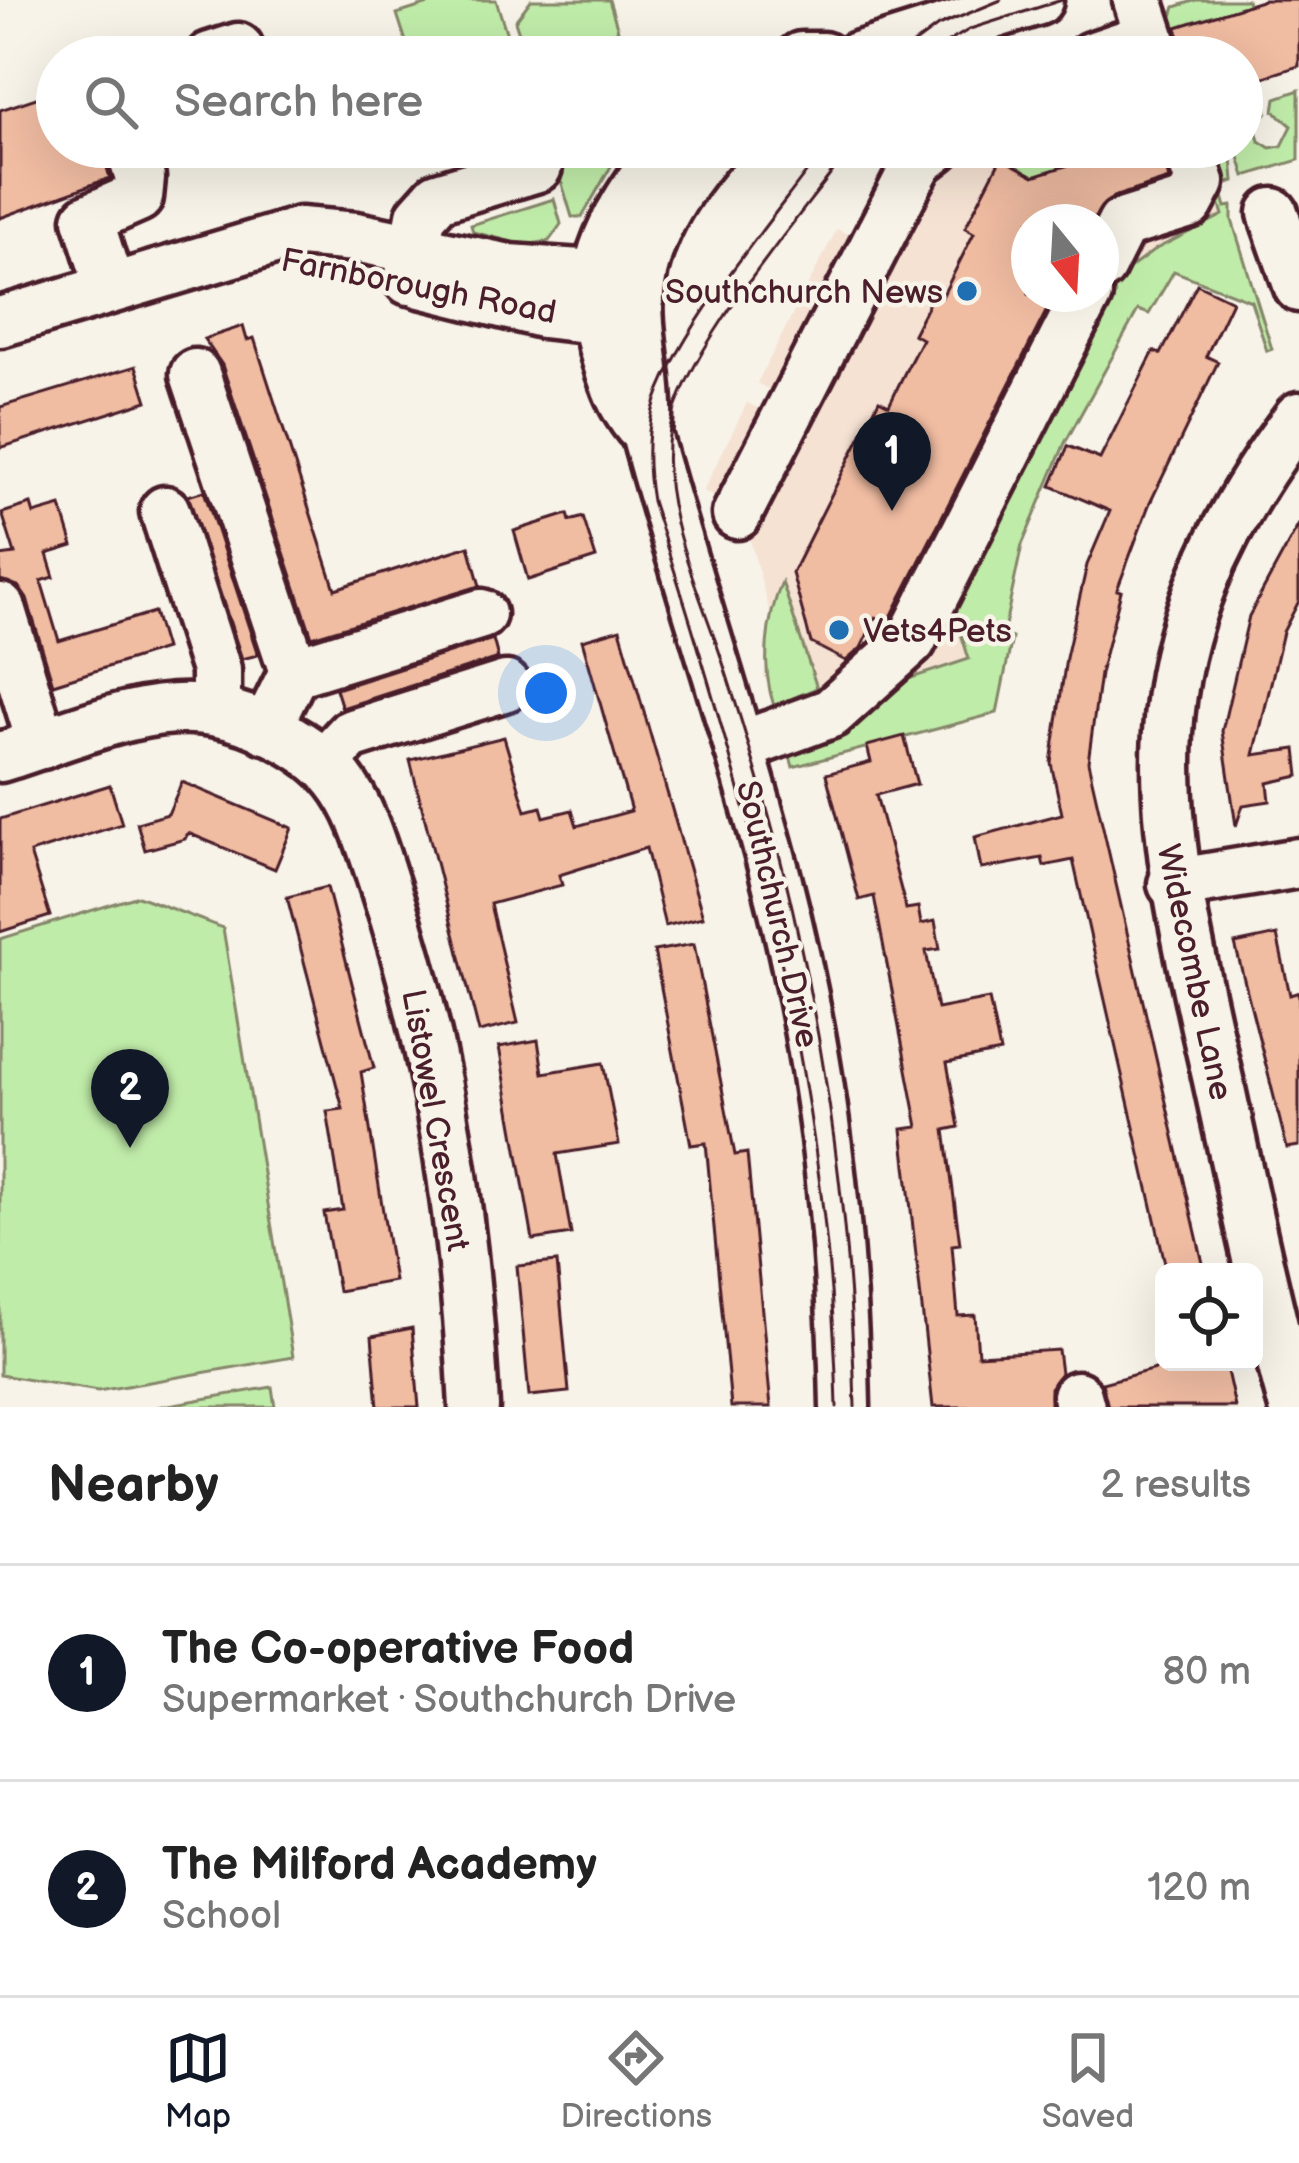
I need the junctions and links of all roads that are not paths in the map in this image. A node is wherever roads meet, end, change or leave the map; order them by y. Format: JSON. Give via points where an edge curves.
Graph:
{"nodes":[{"id":1,"x":1037,"y":0,"type":"edge"},
{"id":2,"x":923,"y":36,"type":"edge"},
{"id":3,"x":137,"y":168,"type":"edge"},
{"id":4,"x":535,"y":168,"type":"edge"},
{"id":5,"x":651,"y":168,"type":"edge"},
{"id":6,"x":696,"y":168,"type":"edge"},
{"id":7,"x":916,"y":168,"type":"edge"},
{"id":8,"x":1196,"y":168,"type":"edge"},
{"id":9,"x":1273,"y":212,"type":"dead end"},
{"id":10,"x":1119,"y":230,"type":"edge"},
{"id":11,"x":412,"y":265,"type":"junction"},
{"id":12,"x":1299,"y":287,"type":"edge"},
{"id":13,"x":110,"y":288,"type":"junction"},
{"id":14,"x":617,"y":294,"type":"junction"},
{"id":15,"x":1078,"y":312,"type":"edge"},
{"id":16,"x":0,"y":322,"type":"edge"},
{"id":17,"x":643,"y":360,"type":"joint"},
{"id":18,"x":195,"y":374,"type":"dead end"},
{"id":19,"x":1299,"y":418,"type":"edge"},
{"id":20,"x":646,"y":434,"type":"junction"},
{"id":21,"x":165,"y":511,"type":"dead end"},
{"id":22,"x":736,"y":514,"type":"dead end"},
{"id":23,"x":0,"y":608,"type":"edge"},
{"id":24,"x":481,"y":614,"type":"dead end"},
{"id":25,"x":294,"y":672,"type":"junction"},
{"id":26,"x":506,"y":686,"type":"dead end"},
{"id":27,"x":216,"y":711,"type":"junction"},
{"id":28,"x":266,"y":729,"type":"junction"},
{"id":29,"x":739,"y":748,"type":"junction"},
{"id":30,"x":21,"y":751,"type":"edge"},
{"id":31,"x":324,"y":764,"type":"junction"},
{"id":32,"x":1299,"y":863,"type":"edge"},
{"id":33,"x":1173,"y":884,"type":"junction"},
{"id":34,"x":1289,"y":1349,"type":"edge"},
{"id":35,"x":474,"y":1407,"type":"edge"},
{"id":36,"x":845,"y":1407,"type":"edge"},
{"id":37,"x":1294,"y":1407,"type":"edge"}],
"edges":[{"from":1,"to":2,"type":"street"},
{"from":3,"to":13,"type":"street","via":[[138,197],[88,219]]},
{"from":4,"to":11,"type":"street","via":[[438,197],[421,216]]},
{"from":5,"to":14,"type":"street","name":"Farnborough Road","via":[[620,216]]},
{"from":6,"to":14,"type":"street","name":"Farnborough Road"},
{"from":7,"to":22,"type":"street"},
{"from":8,"to":10,"type":"street","via":[[1200,182],[1189,203]]},
{"from":9,"to":12,"type":"street"},
{"from":11,"to":13,"type":"street","name":"Farnborough Road","via":[[356,237],[300,232]]},
{"from":11,"to":14,"type":"street","name":"Farnborough Road","via":[[542,313]]},
{"from":13,"to":16,"type":"street","name":"Farnborough Road"},
{"from":14,"to":17,"type":"street","name":"Farnborough Road"},
{"from":14,"to":20,"type":"street","name":"Southchurch Drive","via":[[623,406]]},
{"from":15,"to":29,"type":"street","via":[[911,641],[831,713]]},
{"from":17,"to":20,"type":"street","name":"Southchurch Drive"},
{"from":18,"to":25,"type":"street"},
{"from":19,"to":33,"type":"street","name":"Widecombe Lane","via":[[1218,544],[1180,651],[1165,755]]},
{"from":20,"to":29,"type":"street","name":"Southchurch Drive"},
{"from":21,"to":27,"type":"street","via":[[216,670]]},
{"from":23,"to":30,"type":"street"},
{"from":24,"to":25,"type":"street"},
{"from":25,"to":28,"type":"street"},
{"from":26,"to":31,"type":"street","via":[[350,735]]},
{"from":27,"to":28,"type":"street","name":"Listowel Crescent"},
{"from":27,"to":30,"type":"street","name":"Listowel Crescent","via":[[179,708]]},
{"from":28,"to":31,"type":"street","name":"Listowel Crescent"},
{"from":29,"to":36,"type":"street","name":"Southchurch Drive","via":[[813,1062]]},
{"from":31,"to":35,"type":"street","name":"Listowel Crescent","via":[[361,818],[440,1092]]},
{"from":32,"to":33,"type":"street"},
{"from":33,"to":34,"type":"street","name":"Widecombe Lane"},
{"from":34,"to":37,"type":"street","name":"Widecombe Lane"}]}
